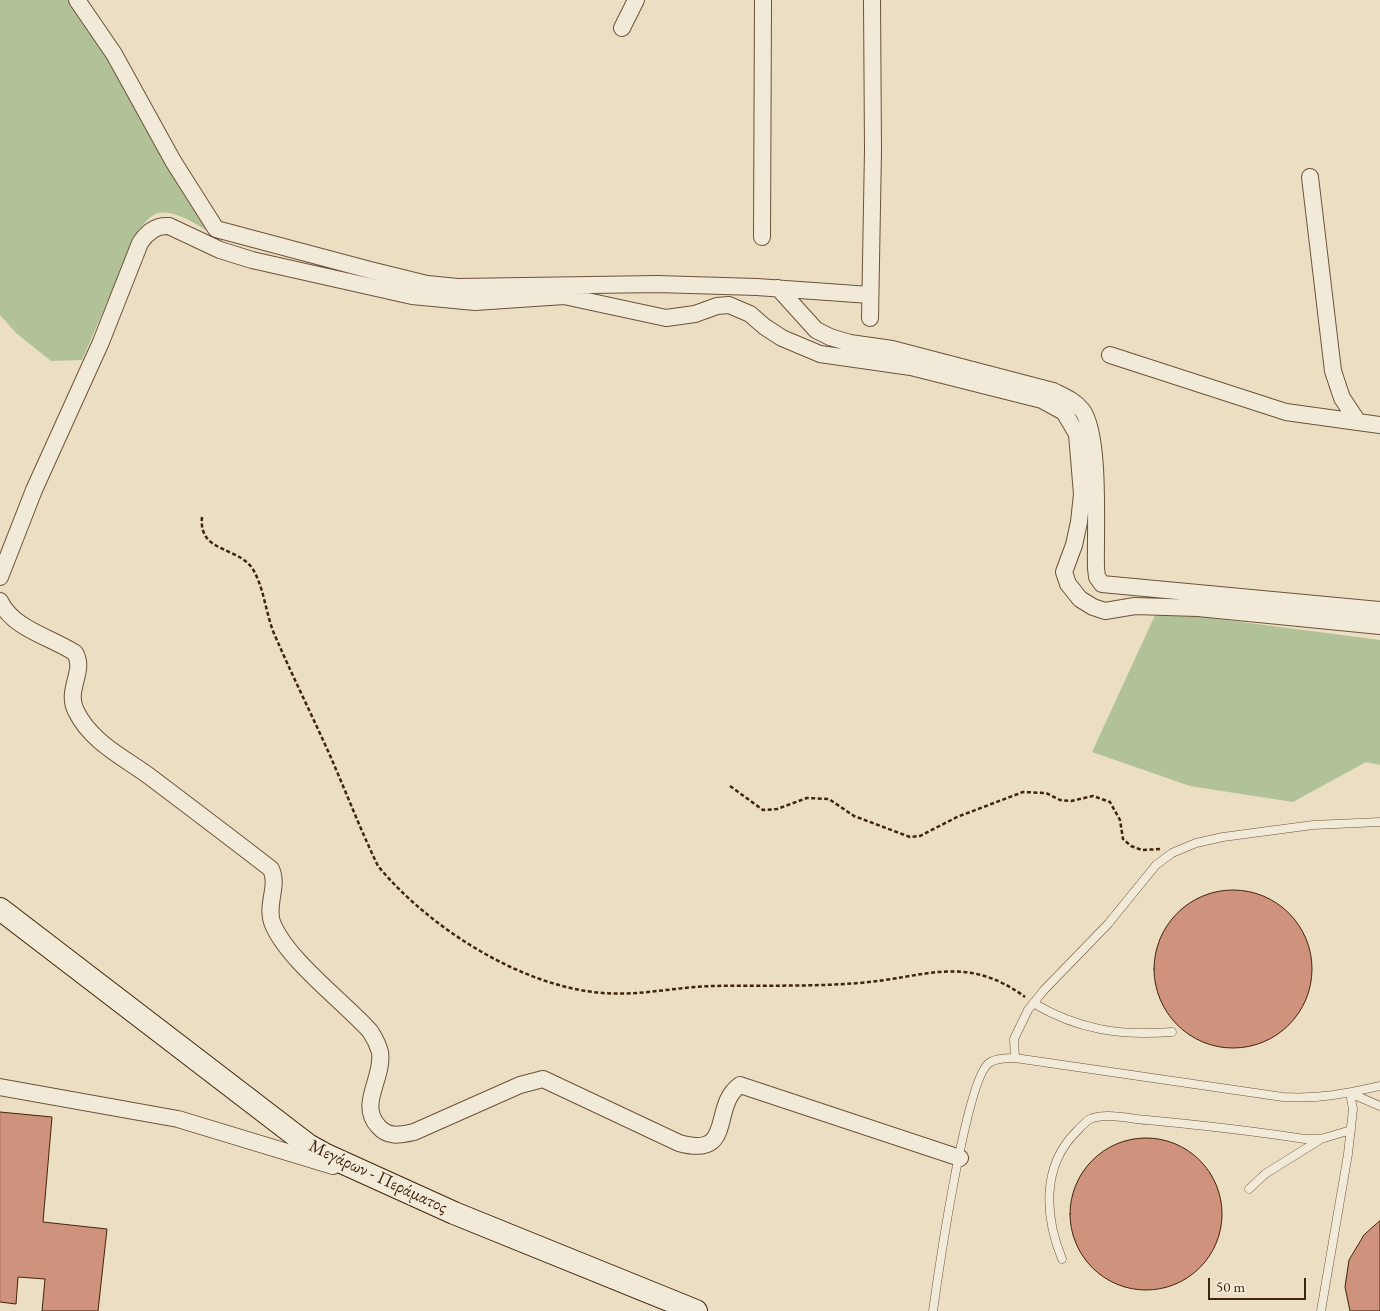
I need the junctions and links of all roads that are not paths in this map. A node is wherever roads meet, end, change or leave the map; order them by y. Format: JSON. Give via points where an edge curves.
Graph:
{"nodes":[{"id":1,"x":76,"y":0,"type":"edge"},
{"id":2,"x":636,"y":0,"type":"edge"},
{"id":3,"x":763,"y":0,"type":"edge"},
{"id":4,"x":872,"y":0,"type":"edge"},
{"id":5,"x":622,"y":28,"type":"dead end"},
{"id":6,"x":1310,"y":177,"type":"dead end"},
{"id":7,"x":762,"y":237,"type":"dead end"},
{"id":8,"x":778,"y":288,"type":"junction"},
{"id":9,"x":870,"y":295,"type":"junction"},
{"id":10,"x":870,"y":318,"type":"dead end"},
{"id":11,"x":1110,"y":355,"type":"dead end"},
{"id":12,"x":1358,"y":422,"type":"junction"},
{"id":13,"x":1380,"y":425,"type":"edge"},
{"id":14,"x":0,"y":577,"type":"edge"},
{"id":15,"x":0,"y":601,"type":"edge"},
{"id":16,"x":1380,"y":610,"type":"edge"},
{"id":17,"x":1380,"y":626,"type":"edge"},
{"id":18,"x":1380,"y":822,"type":"edge"},
{"id":19,"x":0,"y":909,"type":"edge"},
{"id":20,"x":1033,"y":1003,"type":"junction"},
{"id":21,"x":1172,"y":1032,"type":"dead end"},
{"id":22,"x":1015,"y":1058,"type":"junction"},
{"id":23,"x":1380,"y":1086,"type":"edge"},
{"id":24,"x":0,"y":1087,"type":"edge"},
{"id":25,"x":1350,"y":1093,"type":"junction"},
{"id":26,"x":1380,"y":1106,"type":"edge"},
{"id":27,"x":1351,"y":1130,"type":"junction"},
{"id":28,"x":1321,"y":1139,"type":"junction"},
{"id":29,"x":960,"y":1158,"type":"junction"},
{"id":30,"x":375,"y":1178,"type":"junction"},
{"id":31,"x":1249,"y":1189,"type":"dead end"},
{"id":32,"x":1062,"y":1259,"type":"dead end"},
{"id":33,"x":696,"y":1311,"type":"edge"},
{"id":34,"x":933,"y":1311,"type":"edge"},
{"id":35,"x":1321,"y":1311,"type":"edge"}],
"edges":[{"from":1,"to":8,"type":"street","via":[[114,54],[173,161],[216,229],[427,284],[458,287],[579,284]]},
{"from":2,"to":5,"type":"street"},
{"from":3,"to":7,"type":"street"},
{"from":4,"to":9,"type":"street"},
{"from":6,"to":12,"type":"street","via":[[1333,370],[1342,398]]},
{"from":8,"to":9,"type":"street"},
{"from":8,"to":16,"type":"street","via":[[811,325],[830,337],[892,349],[1053,391],[1073,401],[1083,411],[1093,444],[1096,568],[1102,584]]},
{"from":9,"to":10,"type":"street"},
{"from":11,"to":12,"type":"street","via":[[1286,412]]},
{"from":12,"to":13,"type":"street"},
{"from":14,"to":17,"type":"street","via":[[140,243],[146,234],[169,226],[220,250],[244,257],[412,296],[475,302],[564,296],[666,318],[729,305],[750,314],[782,338],[820,354],[911,367],[1042,400],[1064,412],[1078,434],[1082,494],[1074,545],[1064,572],[1068,584],[1080,599],[1105,611],[1135,606],[1198,608]]},
{"from":15,"to":29,"type":"street","via":[[12,618],[75,653],[79,667],[72,702],[99,739],[271,869],[274,881],[270,915],[280,937],[376,1040],[380,1066],[369,1104],[371,1116],[381,1130],[398,1135],[414,1132],[520,1085],[543,1079],[679,1143],[701,1147],[715,1138],[729,1097],[740,1085]]},
{"from":18,"to":20,"type":"lane","via":[[1313,825],[1224,836],[1196,843],[1172,854],[1156,865],[1108,924]]},
{"from":19,"to":30,"type":"main road","name":"Μεγάρων - Περάματος","via":[[308,1145]]},
{"from":20,"to":21,"type":"lane","via":[[1071,1023],[1093,1028],[1130,1034]]},
{"from":20,"to":22,"type":"lane","via":[[1014,1039]]},
{"from":22,"to":25,"type":"lane","via":[[1283,1098],[1314,1099]]},
{"from":22,"to":29,"type":"lane","via":[[988,1064],[980,1074]]},
{"from":23,"to":25,"type":"lane"},
{"from":24,"to":30,"type":"street","via":[[178,1119]]},
{"from":25,"to":26,"type":"lane"},
{"from":25,"to":27,"type":"lane","via":[[1353,1109]]},
{"from":27,"to":28,"type":"lane"},
{"from":27,"to":35,"type":"lane"},
{"from":28,"to":31,"type":"lane","via":[[1265,1174]]},
{"from":28,"to":32,"type":"lane","via":[[1106,1116],[1090,1120],[1059,1154],[1051,1176],[1048,1207],[1053,1237]]},
{"from":29,"to":34,"type":"lane"},
{"from":30,"to":33,"type":"main road","name":"Μεγάρων - Περάματος"}]}
